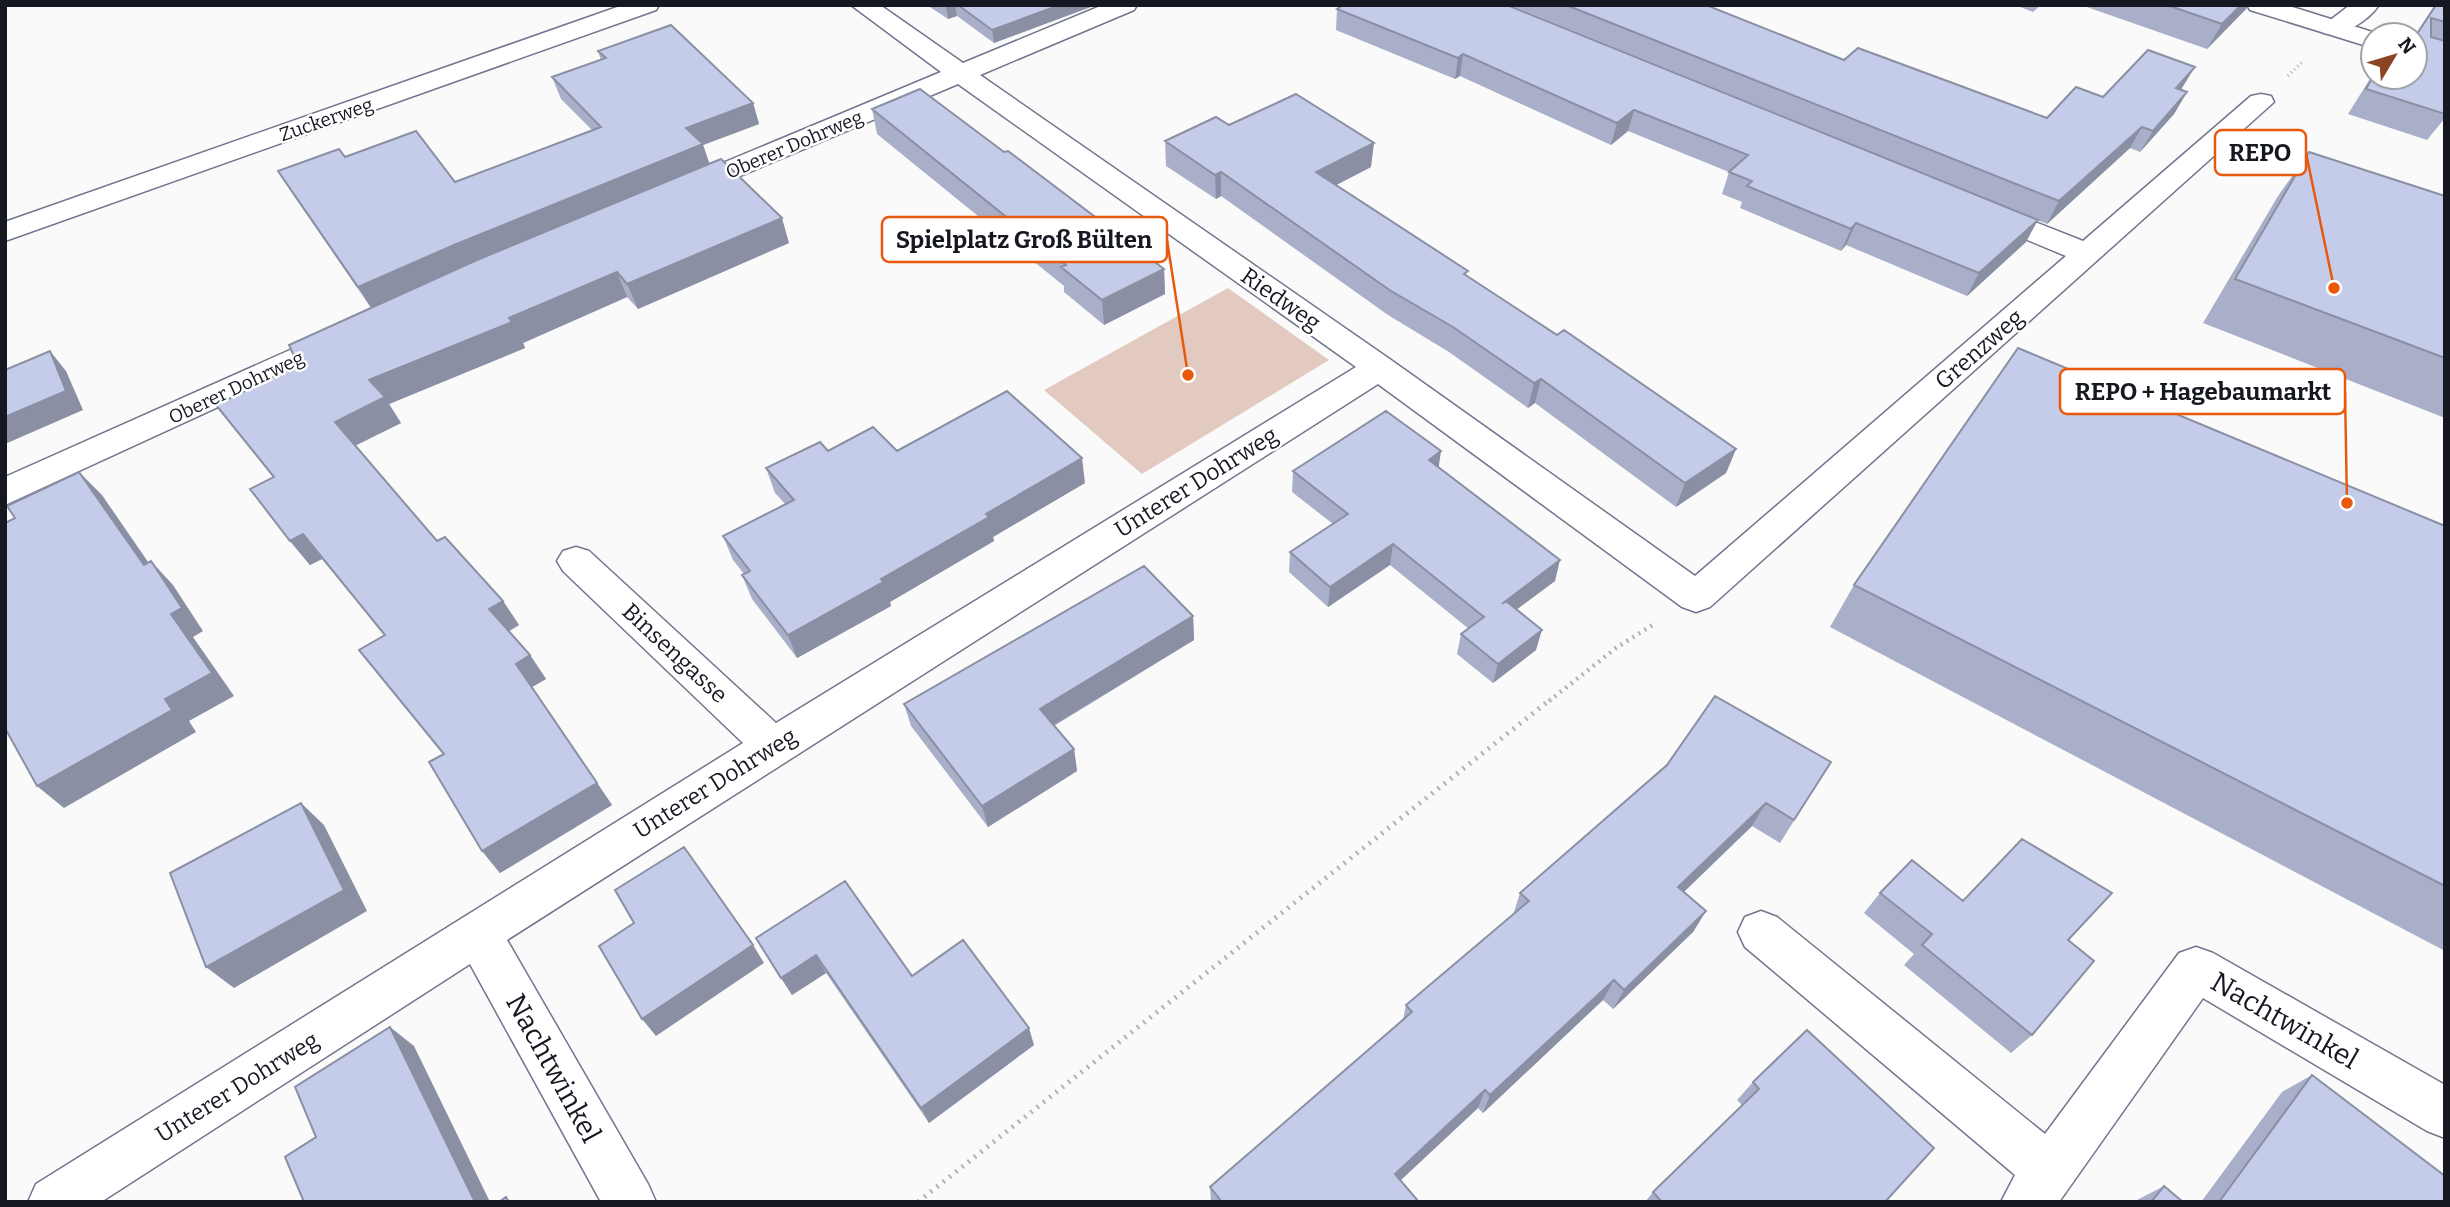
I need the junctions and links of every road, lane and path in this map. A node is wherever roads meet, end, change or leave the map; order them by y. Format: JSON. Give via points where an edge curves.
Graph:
{"nodes":[{"id":1,"x":648,"y":5,"type":"edge"},
{"id":2,"x":863,"y":5,"type":"edge"},
{"id":3,"x":1125,"y":5,"type":"edge"},
{"id":4,"x":2259,"y":5,"type":"edge"},
{"id":5,"x":2367,"y":5,"type":"edge"},
{"id":6,"x":2333,"y":28,"type":"junction"},
{"id":7,"x":2359,"y":36,"type":"edge"},
{"id":8,"x":963,"y":73,"type":"junction"},
{"id":9,"x":2261,"y":102,"type":"joint"},
{"id":10,"x":656,"y":201,"type":"edge"},
{"id":11,"x":1958,"y":201,"type":"edge"},
{"id":12,"x":5,"y":232,"type":"edge"},
{"id":13,"x":2087,"y":254,"type":"junction"},
{"id":14,"x":376,"y":323,"type":"edge"},
{"id":15,"x":1379,"y":368,"type":"junction"},
{"id":16,"x":5,"y":492,"type":"edge"},
{"id":17,"x":576,"y":561,"type":"dead end"},
{"id":18,"x":1696,"y":597,"type":"junction"},
{"id":19,"x":773,"y":746,"type":"junction"},
{"id":20,"x":1761,"y":932,"type":"dead end"},
{"id":21,"x":478,"y":934,"type":"junction"},
{"id":22,"x":2445,"y":1113,"type":"edge"},
{"id":23,"x":2038,"y":1186,"type":"edge"},
{"id":24,"x":54,"y":1202,"type":"edge"},
{"id":25,"x":629,"y":1202,"type":"edge"},
{"id":26,"x":918,"y":1202,"type":"edge"}],
"edges":[{"from":1,"to":12,"type":"street","name":"Zuckerweg"},
{"from":2,"to":8,"type":"street","name":"Riedweg"},
{"from":3,"to":8,"type":"street","name":"Oberer Dohrweg"},
{"from":4,"to":6,"type":"street"},
{"from":5,"to":6,"type":"street"},
{"from":6,"to":7,"type":"street"},
{"from":6,"to":9,"type":"path"},
{"from":8,"to":10,"type":"street","name":"Oberer Dohrweg"},
{"from":8,"to":15,"type":"street","name":"Riedweg"},
{"from":9,"to":13,"type":"street","name":"Grenzweg"},
{"from":11,"to":13,"type":"street"},
{"from":13,"to":18,"type":"street","name":"Grenzweg"},
{"from":14,"to":16,"type":"street","name":"Oberer Dohrweg"},
{"from":15,"to":18,"type":"street","name":"Riedweg"},
{"from":15,"to":19,"type":"street","name":"Unterer Dohrweg"},
{"from":17,"to":19,"type":"street","name":"Binsengasse"},
{"from":18,"to":26,"type":"path","via":[[1616,648]]},
{"from":19,"to":21,"type":"street","name":"Unterer Dohrweg"},
{"from":20,"to":23,"type":"street","name":"Nachtwinkel"},
{"from":21,"to":24,"type":"street","name":"Unterer Dohrweg"},
{"from":21,"to":25,"type":"street","name":"Nachtwinkel"},
{"from":22,"to":23,"type":"street","name":"Nachtwinkel","via":[[2196,969]]}]}
